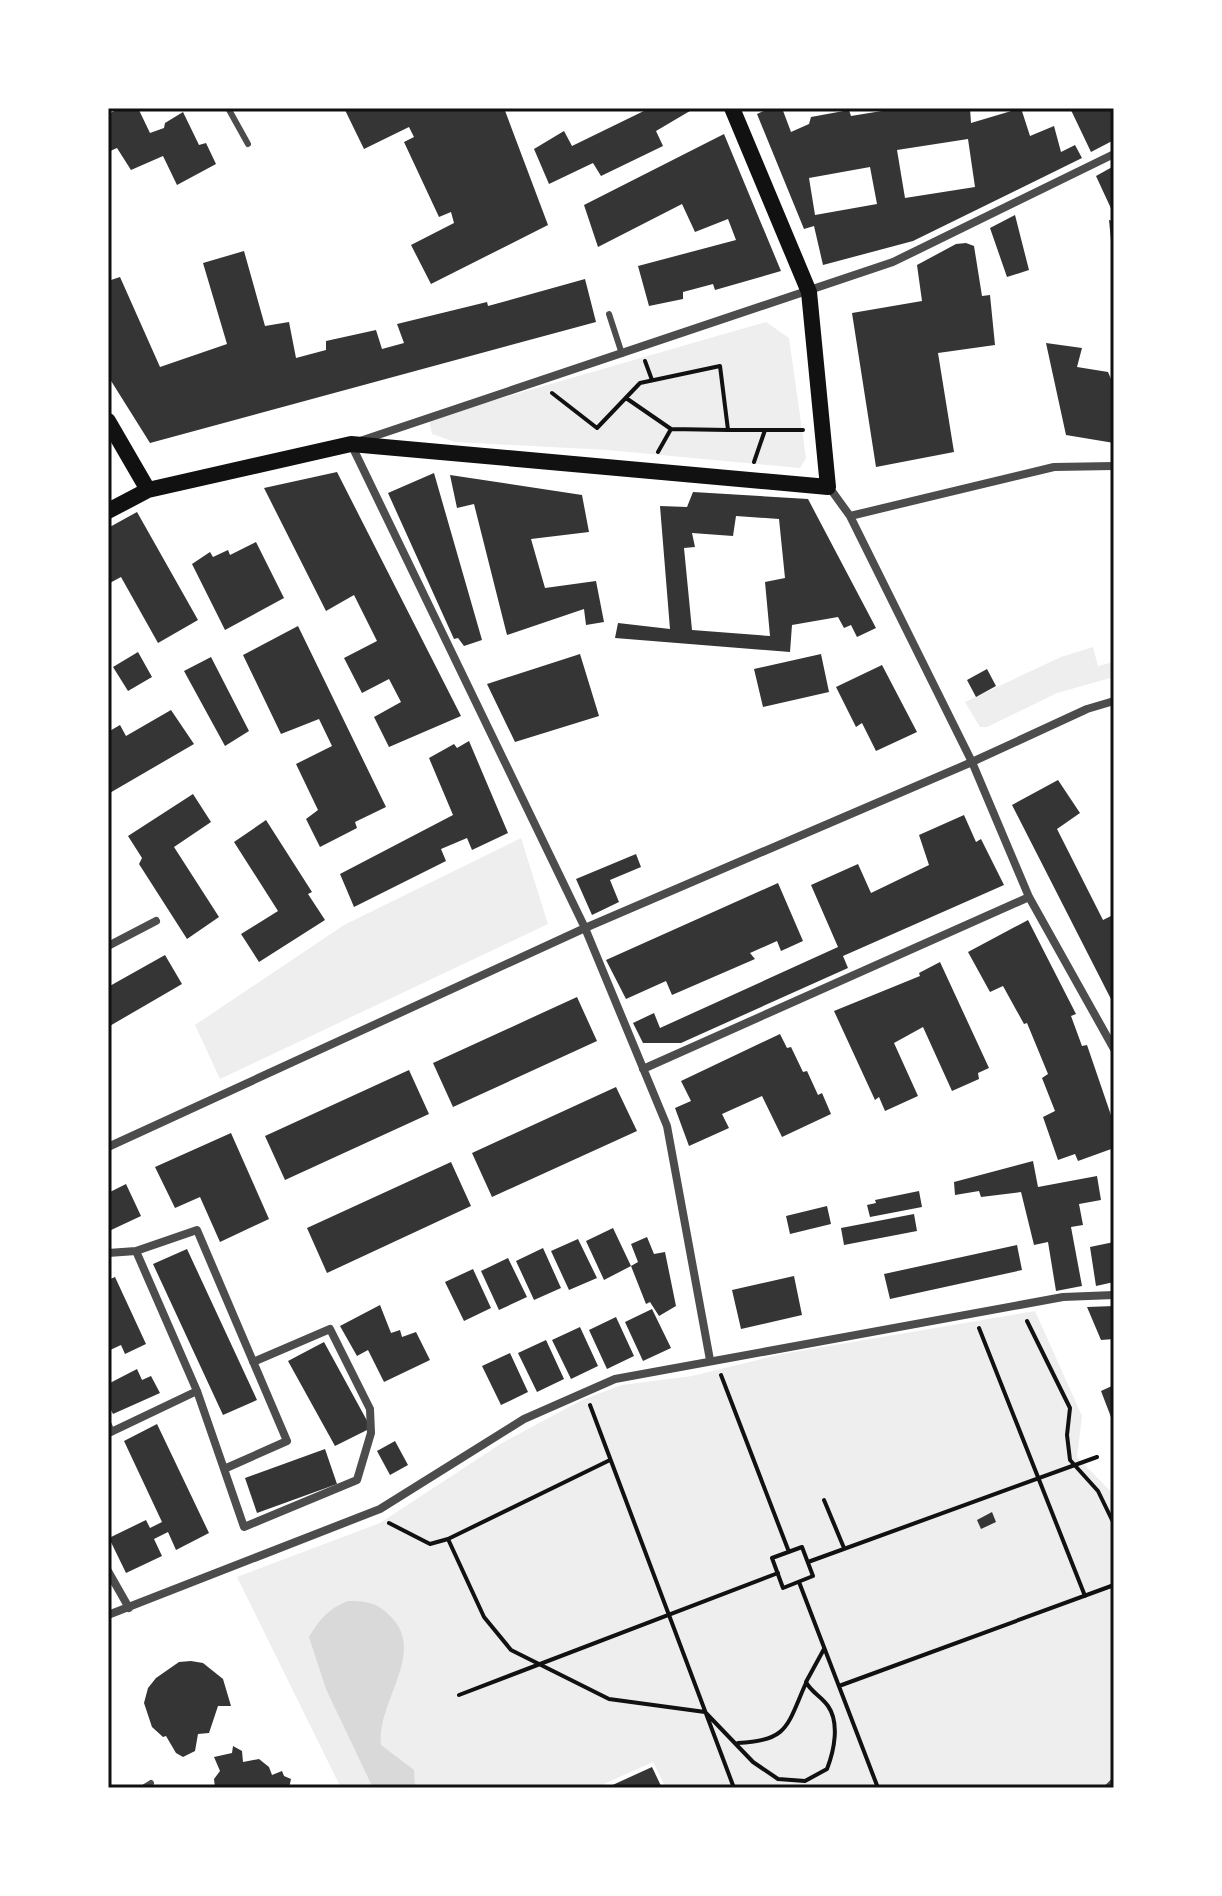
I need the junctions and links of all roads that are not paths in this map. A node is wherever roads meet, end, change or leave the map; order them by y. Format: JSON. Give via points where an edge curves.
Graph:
{"nodes":[{"id":1,"x":228,"y":108,"type":"edge"},
{"id":2,"x":732,"y":108,"type":"edge"},
{"id":3,"x":248,"y":144,"type":"dead end"},
{"id":4,"x":1114,"y":154,"type":"edge"},
{"id":5,"x":809,"y":292,"type":"junction"},
{"id":6,"x":609,"y":314,"type":"dead end"},
{"id":7,"x":622,"y":354,"type":"junction"},
{"id":8,"x":108,"y":421,"type":"edge"},
{"id":9,"x":351,"y":444,"type":"junction"},
{"id":10,"x":1114,"y":466,"type":"edge"},
{"id":11,"x":828,"y":487,"type":"junction"},
{"id":12,"x":148,"y":490,"type":"junction"},
{"id":13,"x":108,"y":511,"type":"edge"},
{"id":14,"x":850,"y":516,"type":"junction"},
{"id":15,"x":1114,"y":701,"type":"edge"},
{"id":16,"x":972,"y":762,"type":"junction"},
{"id":17,"x":1029,"y":897,"type":"junction"},
{"id":18,"x":156,"y":921,"type":"dead end"},
{"id":19,"x":585,"y":928,"type":"junction"},
{"id":20,"x":108,"y":946,"type":"edge"},
{"id":21,"x":1114,"y":1049,"type":"edge"},
{"id":22,"x":643,"y":1069,"type":"junction"},
{"id":23,"x":108,"y":1147,"type":"edge"},
{"id":24,"x":136,"y":1251,"type":"junction"},
{"id":25,"x":108,"y":1253,"type":"edge"},
{"id":26,"x":1114,"y":1295,"type":"edge"},
{"id":27,"x":710,"y":1360,"type":"junction"},
{"id":28,"x":253,"y":1362,"type":"junction"},
{"id":29,"x":197,"y":1391,"type":"junction"},
{"id":30,"x":108,"y":1425,"type":"edge"},
{"id":31,"x":224,"y":1469,"type":"junction"},
{"id":32,"x":108,"y":1571,"type":"edge"},
{"id":33,"x":129,"y":1608,"type":"junction"},
{"id":34,"x":108,"y":1615,"type":"edge"},
{"id":35,"x":1114,"y":1782,"type":"edge"},
{"id":36,"x":151,"y":1783,"type":"dead end"},
{"id":37,"x":143,"y":1788,"type":"edge"},
{"id":38,"x":1108,"y":1788,"type":"edge"}],
"edges":[{"from":1,"to":3,"type":"lane"},
{"from":2,"to":5,"type":"main road"},
{"from":4,"to":5,"type":"street","via":[[893,262]]},
{"from":5,"to":7,"type":"street"},
{"from":5,"to":11,"type":"main road"},
{"from":6,"to":7,"type":"lane"},
{"from":7,"to":9,"type":"street"},
{"from":8,"to":12,"type":"main road"},
{"from":9,"to":11,"type":"main road"},
{"from":9,"to":12,"type":"main road"},
{"from":9,"to":19,"type":"street"},
{"from":10,"to":14,"type":"street","via":[[1054,467]]},
{"from":11,"to":14,"type":"street"},
{"from":12,"to":13,"type":"main road"},
{"from":14,"to":16,"type":"street"},
{"from":15,"to":16,"type":"street"},
{"from":16,"to":17,"type":"street"},
{"from":16,"to":19,"type":"street"},
{"from":17,"to":21,"type":"street"},
{"from":17,"to":22,"type":"street"},
{"from":18,"to":20,"type":"street"},
{"from":19,"to":22,"type":"street"},
{"from":19,"to":23,"type":"street"},
{"from":22,"to":27,"type":"street","via":[[667,1126]]},
{"from":24,"to":25,"type":"street"},
{"from":24,"to":28,"type":"street","via":[[197,1230]]},
{"from":24,"to":29,"type":"street"},
{"from":26,"to":27,"type":"street","via":[[1063,1297]]},
{"from":27,"to":33,"type":"street","via":[[615,1379],[524,1419],[380,1509]]},
{"from":28,"to":31,"type":"street","via":[[287,1441]]},
{"from":28,"to":31,"type":"street","via":[[330,1329],[370,1409],[371,1433],[357,1480],[244,1527]]},
{"from":29,"to":30,"type":"street","via":[[111,1432]]},
{"from":29,"to":31,"type":"street"},
{"from":32,"to":33,"type":"street"},
{"from":33,"to":34,"type":"street"},
{"from":35,"to":38,"type":"street"},
{"from":36,"to":37,"type":"lane"}]}
